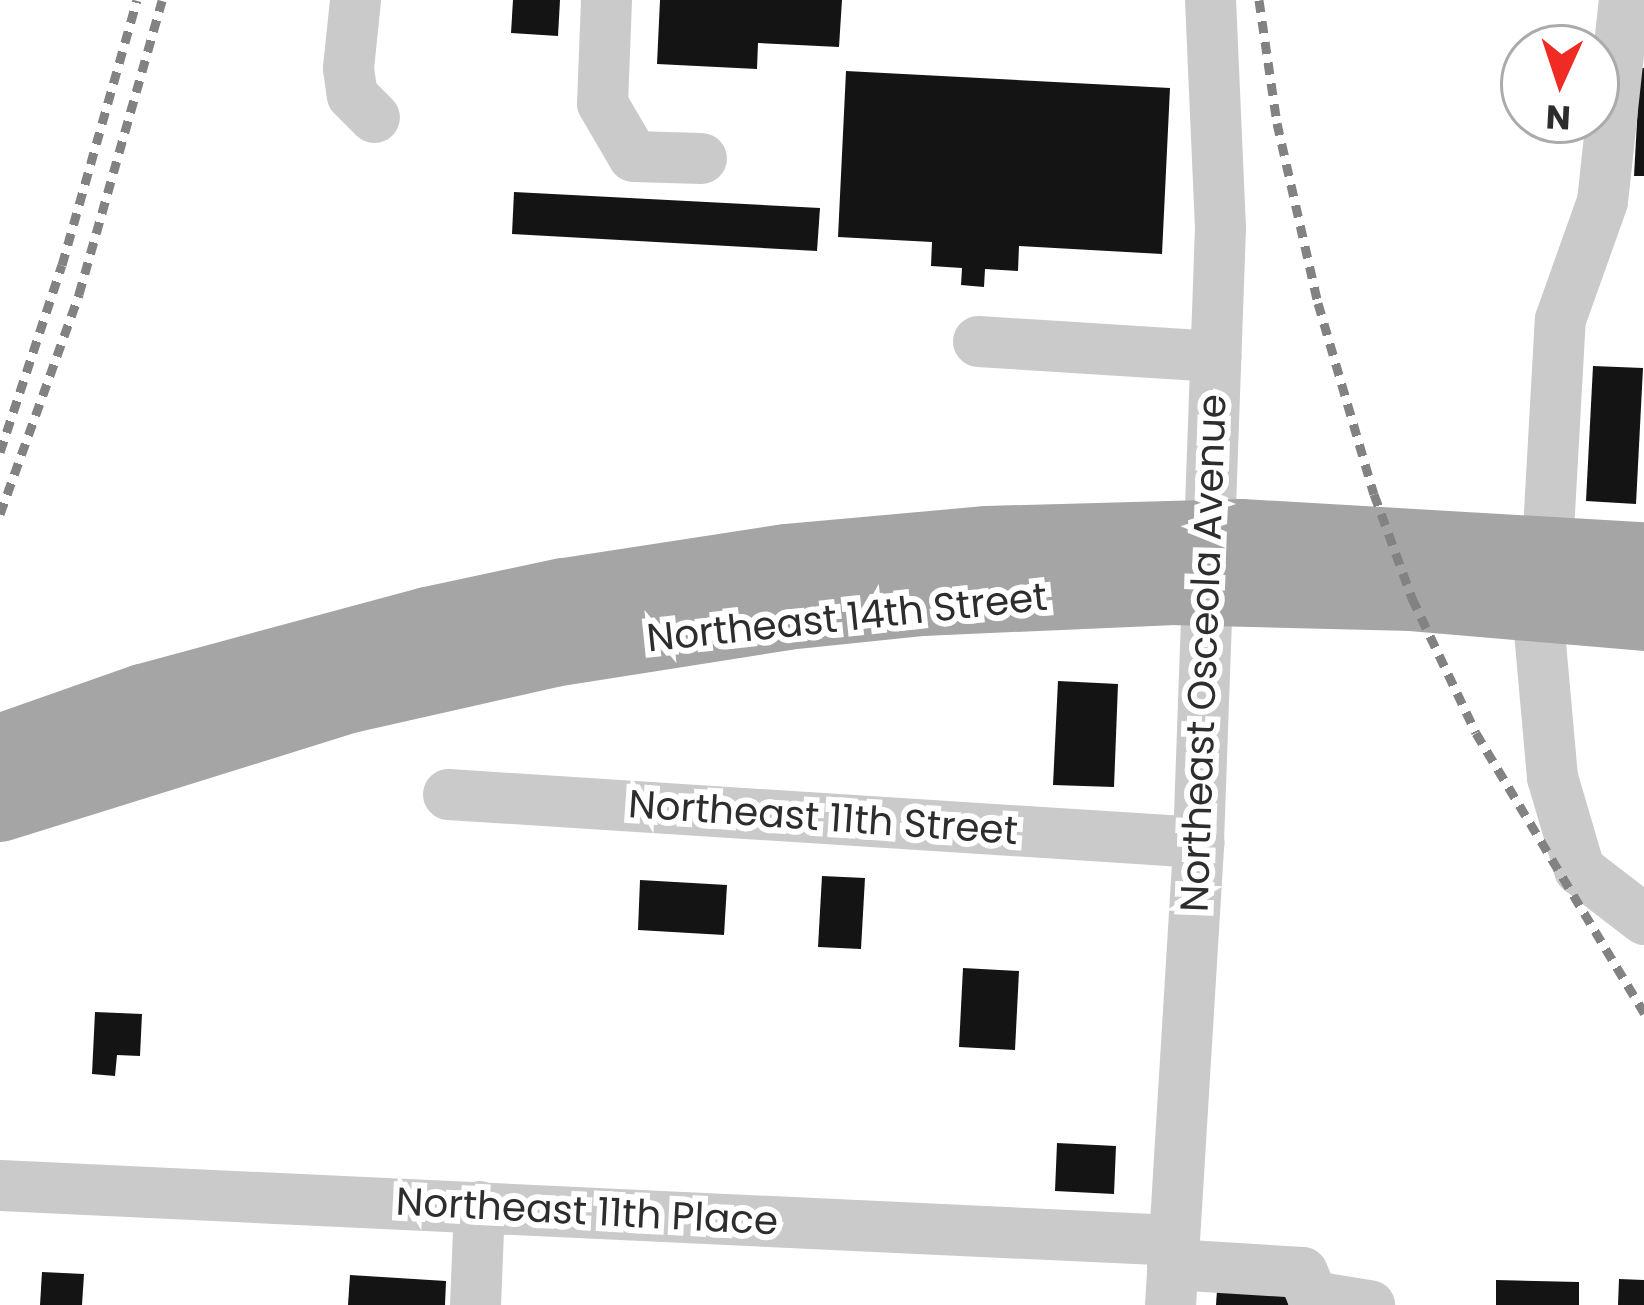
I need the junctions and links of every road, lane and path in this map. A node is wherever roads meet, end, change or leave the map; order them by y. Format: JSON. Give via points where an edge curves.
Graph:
{"nodes":[{"id":1,"x":355,"y":0,"type":"edge"},
{"id":2,"x":606,"y":0,"type":"edge"},
{"id":3,"x":1210,"y":0,"type":"edge"},
{"id":4,"x":1624,"y":0,"type":"edge"},
{"id":5,"x":374,"y":117,"type":"dead end"},
{"id":6,"x":701,"y":158,"type":"dead end"},
{"id":7,"x":1620,"y":220,"type":"edge"},
{"id":8,"x":978,"y":341,"type":"dead end"},
{"id":9,"x":1216,"y":356,"type":"junction"},
{"id":10,"x":1644,"y":556,"type":"edge"},
{"id":11,"x":1208,"y":562,"type":"junction"},
{"id":12,"x":1542,"y":579,"type":"junction"},
{"id":13,"x":1644,"y":618,"type":"edge"},
{"id":14,"x":2,"y":788,"type":"edge"},
{"id":15,"x":448,"y":794,"type":"dead end"},
{"id":16,"x":1198,"y":842,"type":"junction"},
{"id":17,"x":1644,"y":919,"type":"edge"},
{"id":18,"x":0,"y":1185,"type":"edge"},
{"id":19,"x":478,"y":1206,"type":"junction"},
{"id":20,"x":1172,"y":1270,"type":"edge"},
{"id":21,"x":475,"y":1305,"type":"edge"},
{"id":22,"x":1369,"y":1305,"type":"edge"}],
"edges":[{"from":1,"to":5,"type":"street","via":[[352,95]]},
{"from":2,"to":6,"type":"street","via":[[602,103],[633,157]]},
{"from":3,"to":9,"type":"street","name":"Northeast Osceola Avenue"},
{"from":4,"to":7,"type":"street"},
{"from":7,"to":12,"type":"street","via":[[1560,319]]},
{"from":8,"to":9,"type":"street"},
{"from":9,"to":11,"type":"street","name":"Northeast Osceola Avenue"},
{"from":10,"to":12,"type":"main road"},
{"from":11,"to":12,"type":"main road","name":"Northeast 14th Street"},
{"from":11,"to":14,"type":"main road","name":"Northeast 14th Street","via":[[657,635],[350,700]]},
{"from":11,"to":16,"type":"street","name":"Northeast Osceola Avenue"},
{"from":12,"to":13,"type":"main road"},
{"from":12,"to":17,"type":"street","via":[[1552,777],[1579,868]]},
{"from":15,"to":16,"type":"street","name":"Northeast 11th Street"},
{"from":16,"to":20,"type":"street","name":"Northeast Osceola Avenue"},
{"from":18,"to":19,"type":"street","name":"Northeast 11th Place"},
{"from":19,"to":20,"type":"street","name":"Northeast 11th Place"},
{"from":19,"to":21,"type":"street"},
{"from":20,"to":22,"type":"street","name":"Northeast 11th Place","via":[[1302,1272],[1312,1295]]}]}
